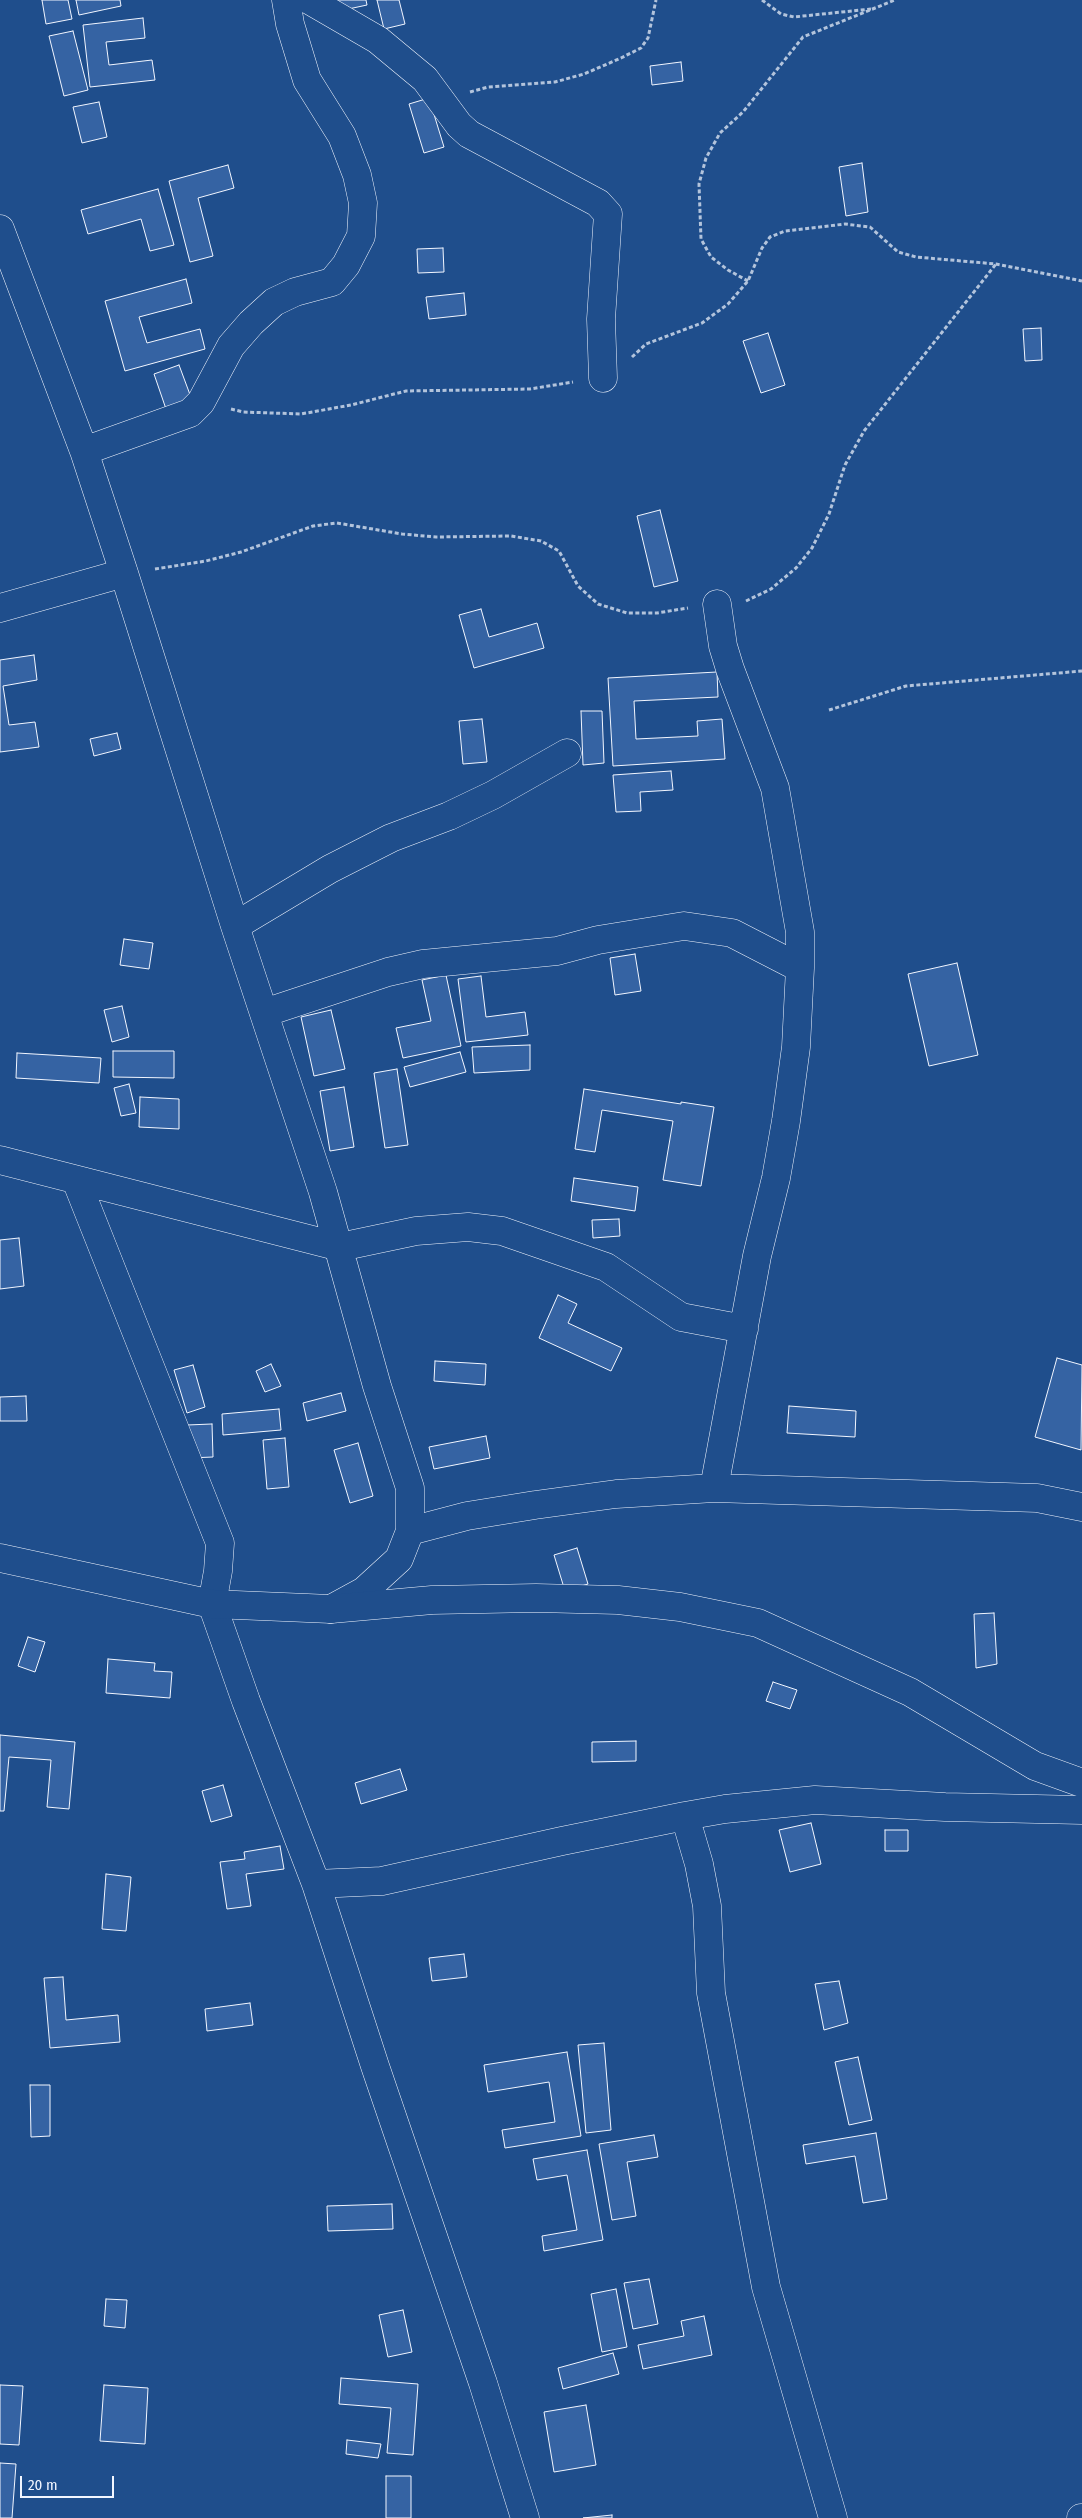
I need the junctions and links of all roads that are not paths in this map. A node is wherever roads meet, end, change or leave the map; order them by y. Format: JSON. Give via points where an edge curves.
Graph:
{"nodes":[{"id":1,"x":286,"y":0,"type":"edge"},
{"id":2,"x":310,"y":0,"type":"edge"},
{"id":3,"x":1,"y":236,"type":"edge"},
{"id":4,"x":603,"y":378,"type":"road end"},
{"id":5,"x":84,"y":451,"type":"junction"},
{"id":6,"x":124,"y":573,"type":"junction"},
{"id":7,"x":717,"y":604,"type":"road end"},
{"id":8,"x":0,"y":608,"type":"edge"},
{"id":9,"x":567,"y":753,"type":"dead end"},
{"id":10,"x":235,"y":926,"type":"junction"},
{"id":11,"x":800,"y":968,"type":"junction"},
{"id":12,"x":264,"y":1012,"type":"junction"},
{"id":13,"x":0,"y":1160,"type":"edge"},
{"id":14,"x":76,"y":1180,"type":"junction"},
{"id":15,"x":340,"y":1247,"type":"junction"},
{"id":16,"x":744,"y":1329,"type":"junction"},
{"id":17,"x":714,"y":1488,"type":"junction"},
{"id":18,"x":1082,"y":1507,"type":"edge"},
{"id":19,"x":410,"y":1531,"type":"junction"},
{"id":20,"x":0,"y":1558,"type":"edge"},
{"id":21,"x":212,"y":1604,"type":"junction"},
{"id":22,"x":331,"y":1609,"type":"junction"},
{"id":23,"x":1082,"y":1783,"type":"edge"},
{"id":24,"x":1082,"y":1810,"type":"edge"},
{"id":25,"x":686,"y":1816,"type":"junction"},
{"id":26,"x":316,"y":1884,"type":"junction"},
{"id":27,"x":525,"y":2518,"type":"edge"},
{"id":28,"x":833,"y":2518,"type":"edge"}],
"edges":[{"from":1,"to":5,"type":"street","via":[[307,80],[342,136],[357,175],[363,203],[361,236],[346,265],[332,282],[295,292],[274,302],[251,323],[231,346],[201,402],[190,412]]},
{"from":2,"to":4,"type":"street","via":[[378,40],[425,79],[458,126],[469,134],[598,203],[608,214],[601,319]]},
{"from":3,"to":5,"type":"street"},
{"from":5,"to":6,"type":"street"},
{"from":6,"to":8,"type":"street"},
{"from":6,"to":10,"type":"street"},
{"from":7,"to":11,"type":"street","via":[[730,670],[775,788],[800,932]]},
{"from":9,"to":10,"type":"street","via":[[493,795],[391,838],[330,869]]},
{"from":10,"to":12,"type":"street"},
{"from":11,"to":12,"type":"street","via":[[732,933],[684,926],[598,940],[557,951],[423,964]]},
{"from":11,"to":16,"type":"street","via":[[796,1047],[786,1121],[776,1178],[756,1256]]},
{"from":12,"to":15,"type":"street"},
{"from":13,"to":14,"type":"street"},
{"from":14,"to":15,"type":"street"},
{"from":14,"to":21,"type":"street","via":[[220,1543]]},
{"from":15,"to":16,"type":"street","via":[[416,1231],[468,1227],[502,1231],[606,1267],[681,1317]]},
{"from":15,"to":19,"type":"street","via":[[377,1386],[410,1488]]},
{"from":16,"to":17,"type":"street"},
{"from":17,"to":18,"type":"street","via":[[1037,1498]]},
{"from":17,"to":19,"type":"street","via":[[616,1494],[544,1504],[467,1516]]},
{"from":19,"to":22,"type":"street","via":[[400,1559],[364,1591]]},
{"from":20,"to":21,"type":"street"},
{"from":21,"to":22,"type":"street"},
{"from":21,"to":26,"type":"street"},
{"from":22,"to":23,"type":"street","via":[[432,1600],[600,1600],[680,1607],[758,1623],[910,1692],[1035,1766]]},
{"from":24,"to":25,"type":"street","via":[[815,1800]]},
{"from":25,"to":26,"type":"street","via":[[382,1881]]},
{"from":25,"to":28,"type":"street","via":[[708,1906],[711,1993],[766,2287]]},
{"from":26,"to":27,"type":"street"}]}
